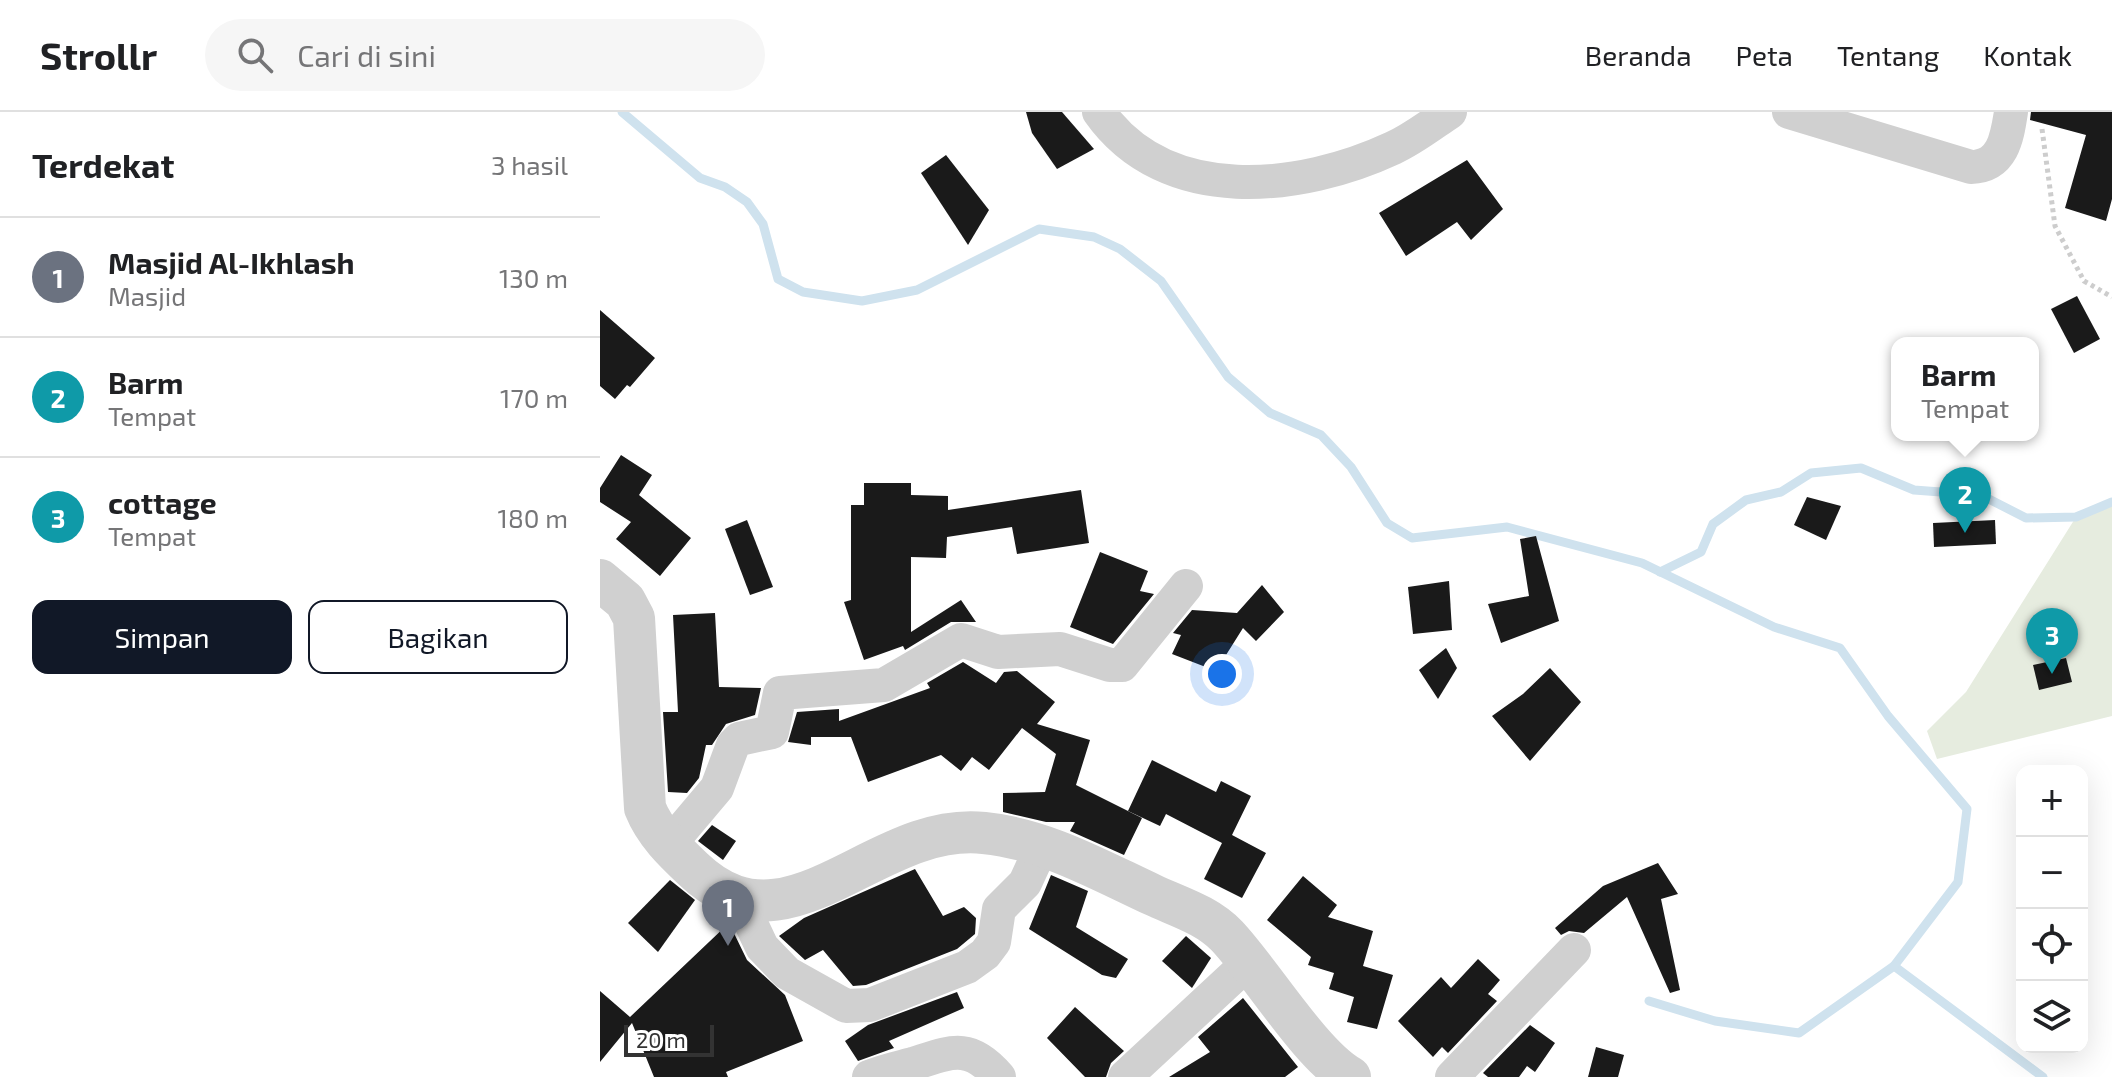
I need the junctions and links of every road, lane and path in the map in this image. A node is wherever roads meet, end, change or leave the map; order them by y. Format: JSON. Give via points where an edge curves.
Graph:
{"nodes":[{"id":1,"x":1099,"y":112,"type":"edge"},
{"id":2,"x":1450,"y":112,"type":"edge"},
{"id":3,"x":1789,"y":112,"type":"edge"},
{"id":4,"x":2011,"y":112,"type":"edge"},
{"id":5,"x":2042,"y":125,"type":"dead end"},
{"id":6,"x":2112,"y":297,"type":"edge"},
{"id":7,"x":600,"y":580,"type":"edge"},
{"id":8,"x":1186,"y":586,"type":"dead end"},
{"id":9,"x":669,"y":845,"type":"junction"},
{"id":10,"x":1042,"y":846,"type":"junction"},
{"id":11,"x":740,"y":900,"type":"junction"},
{"id":12,"x":1574,"y":950,"type":"dead end"},
{"id":13,"x":1249,"y":962,"type":"junction"},
{"id":14,"x":869,"y":1077,"type":"edge"},
{"id":15,"x":999,"y":1077,"type":"edge"},
{"id":16,"x":1125,"y":1077,"type":"edge"},
{"id":17,"x":1350,"y":1077,"type":"edge"},
{"id":18,"x":1452,"y":1077,"type":"edge"}],
"edges":[{"from":1,"to":2,"type":"street","via":[[1127,144],[1148,158],[1188,174],[1242,183],[1329,172],[1395,147]]},
{"from":3,"to":4,"type":"street","via":[[1971,167],[1981,167],[2000,153]]},
{"from":5,"to":6,"type":"path","via":[[2055,226],[2084,281]]},
{"from":7,"to":9,"type":"street","via":[[625,601],[634,618],[645,808]]},
{"from":8,"to":9,"type":"street","via":[[1122,665],[1060,649],[998,652],[961,640],[884,685],[780,693],[772,732],[733,745],[717,788]]},
{"from":9,"to":11,"type":"street","via":[[720,891]]},
{"from":10,"to":11,"type":"street","via":[[985,833],[933,835],[804,894],[763,903]]},
{"from":10,"to":11,"type":"street","via":[[1025,883],[999,909],[994,942],[985,954],[967,967],[870,1005],[846,1006],[787,973],[762,947]]},
{"from":10,"to":13,"type":"street","via":[[1206,919]]},
{"from":12,"to":18,"type":"street"},
{"from":13,"to":16,"type":"street"},
{"from":13,"to":17,"type":"street","via":[[1327,1058]]},
{"from":14,"to":15,"type":"street","via":[[964,1052],[987,1063]]}]}
